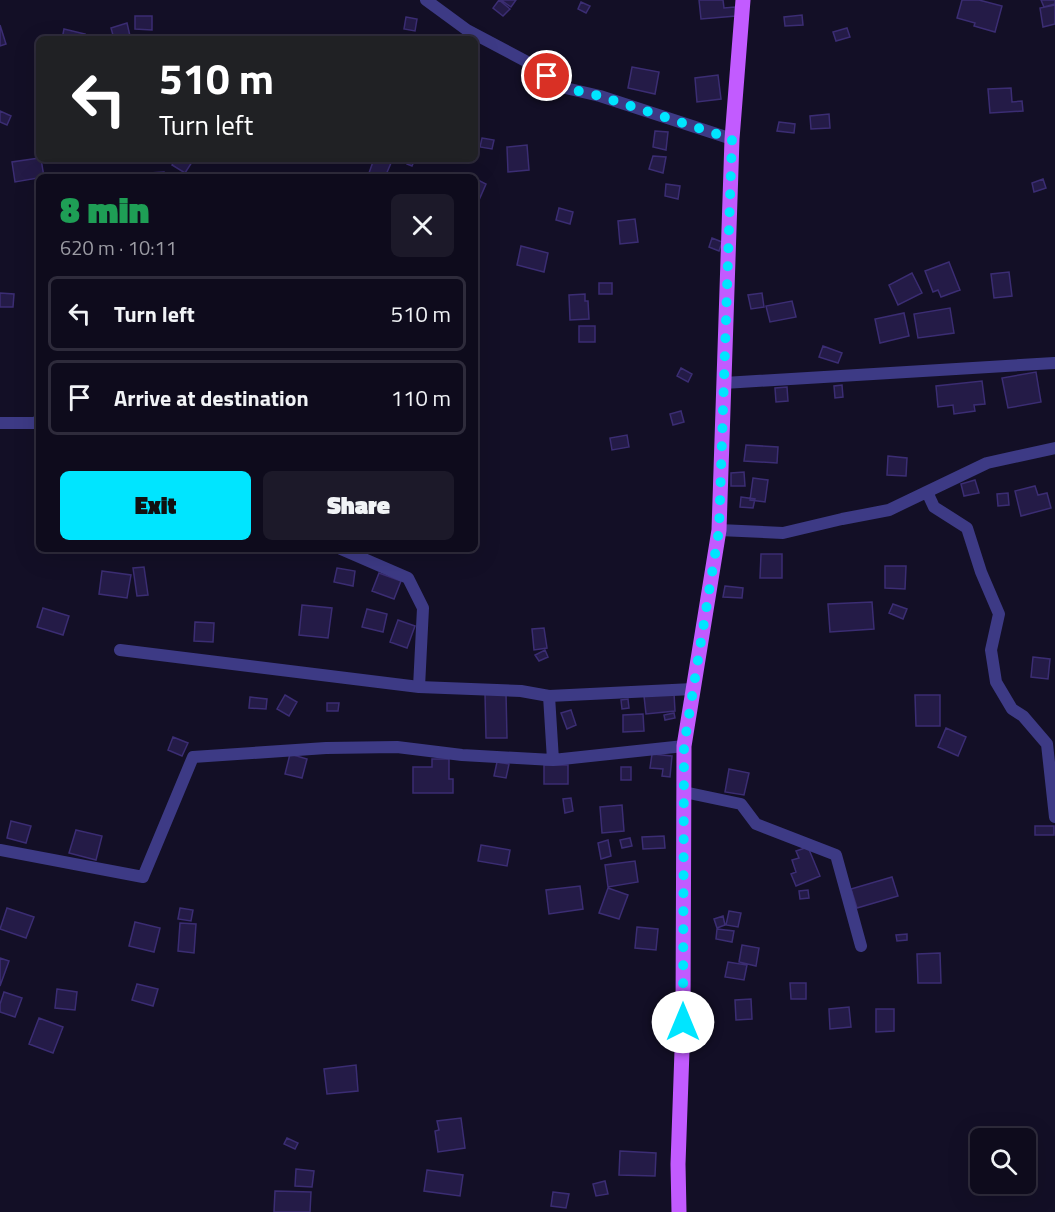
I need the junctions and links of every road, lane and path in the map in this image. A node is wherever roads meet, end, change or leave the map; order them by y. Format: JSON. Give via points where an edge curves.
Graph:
{"nodes":[{"id":1,"x":426,"y":0,"type":"edge"},
{"id":2,"x":743,"y":0,"type":"edge"},
{"id":3,"x":477,"y":36,"type":"edge"},
{"id":4,"x":478,"y":36,"type":"edge"},
{"id":5,"x":732,"y":139,"type":"junction"},
{"id":6,"x":1054,"y":363,"type":"edge"},
{"id":7,"x":724,"y":383,"type":"junction"},
{"id":8,"x":36,"y":422,"type":"edge"},
{"id":9,"x":0,"y":423,"type":"edge"},
{"id":10,"x":1055,"y":448,"type":"edge"},
{"id":11,"x":927,"y":492,"type":"junction"},
{"id":12,"x":719,"y":530,"type":"junction"},
{"id":13,"x":348,"y":552,"type":"edge"},
{"id":14,"x":120,"y":650,"type":"dead end"},
{"id":15,"x":419,"y":687,"type":"junction"},
{"id":16,"x":693,"y":689,"type":"junction"},
{"id":17,"x":549,"y":696,"type":"junction"},
{"id":18,"x":684,"y":746,"type":"junction"},
{"id":19,"x":553,"y":760,"type":"junction"},
{"id":20,"x":684,"y":792,"type":"junction"},
{"id":21,"x":1055,"y":817,"type":"edge"},
{"id":22,"x":0,"y":850,"type":"edge"},
{"id":23,"x":861,"y":946,"type":"dead end"},
{"id":24,"x":679,"y":1212,"type":"edge"}],
"edges":[{"from":1,"to":3,"type":"street"},
{"from":2,"to":5,"type":"main road"},
{"from":4,"to":5,"type":"street","via":[[533,65],[561,87]]},
{"from":5,"to":7,"type":"main road"},
{"from":6,"to":7,"type":"street"},
{"from":7,"to":12,"type":"main road"},
{"from":8,"to":9,"type":"street"},
{"from":10,"to":11,"type":"street","via":[[987,463]]},
{"from":11,"to":12,"type":"street","via":[[889,510],[783,533]]},
{"from":11,"to":21,"type":"street","via":[[934,507],[967,528],[999,614],[991,650],[996,682],[1012,709],[1047,744]]},
{"from":12,"to":16,"type":"main road"},
{"from":13,"to":15,"type":"street","via":[[408,578],[423,608]]},
{"from":14,"to":15,"type":"street"},
{"from":15,"to":17,"type":"street","via":[[522,691]]},
{"from":16,"to":17,"type":"street"},
{"from":16,"to":18,"type":"main road"},
{"from":17,"to":19,"type":"street"},
{"from":18,"to":19,"type":"street"},
{"from":18,"to":20,"type":"main road"},
{"from":19,"to":22,"type":"street","via":[[397,747],[192,758],[143,877]]},
{"from":20,"to":23,"type":"street","via":[[741,804],[756,824],[836,855]]},
{"from":20,"to":24,"type":"main road"}]}
